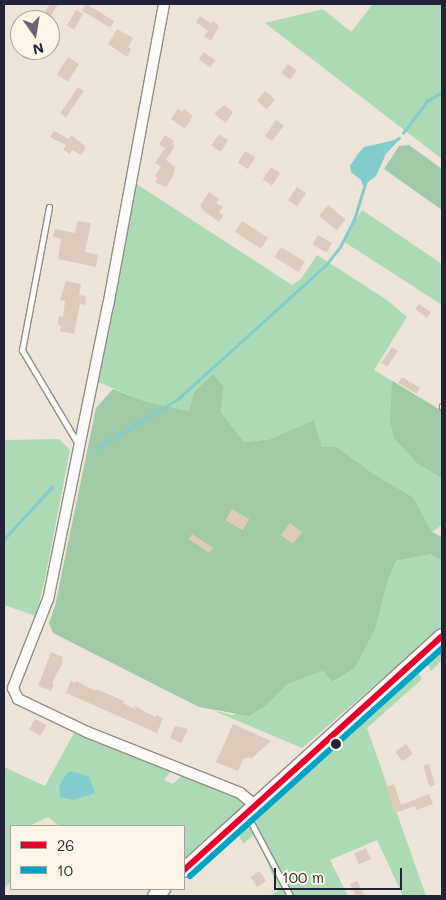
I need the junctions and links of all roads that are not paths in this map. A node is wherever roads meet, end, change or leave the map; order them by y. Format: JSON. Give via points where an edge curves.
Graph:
{"nodes":[{"id":1,"x":164,"y":4,"type":"edge"},
{"id":2,"x":49,"y":207,"type":"dead end"},
{"id":3,"x":79,"y":446,"type":"junction"},
{"id":4,"x":442,"y":636,"type":"edge"},
{"id":5,"x":250,"y":809,"type":"junction"},
{"id":6,"x":185,"y":869,"type":"edge"},
{"id":7,"x":290,"y":896,"type":"edge"}],
"edges":[{"from":1,"to":3,"type":"street"},
{"from":2,"to":3,"type":"lane","via":[[22,350]]},
{"from":3,"to":5,"type":"street","via":[[48,600],[15,682],[14,694],[18,699],[87,732],[240,793]]},
{"from":4,"to":5,"type":"main road"},
{"from":5,"to":6,"type":"main road"},
{"from":5,"to":7,"type":"lane"}]}
